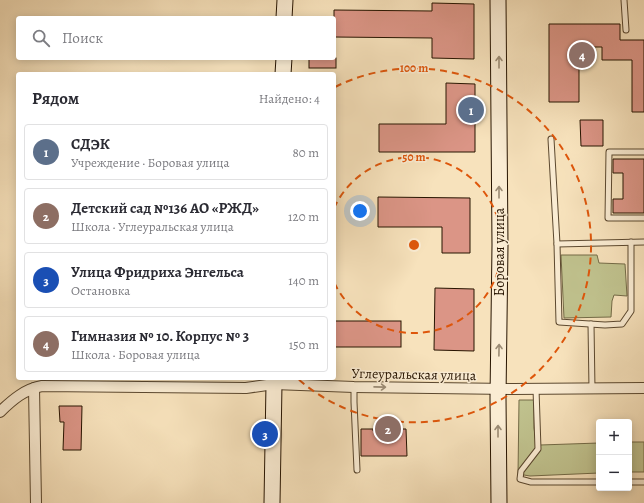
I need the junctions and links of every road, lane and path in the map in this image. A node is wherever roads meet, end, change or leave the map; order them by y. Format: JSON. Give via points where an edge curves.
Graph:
{"nodes":[{"id":1,"x":285,"y":0,"type":"edge"},
{"id":2,"x":498,"y":0,"type":"edge"},
{"id":3,"x":624,"y":0,"type":"edge"},
{"id":4,"x":284,"y":16,"type":"edge"},
{"id":5,"x":626,"y":30,"type":"dead end"},
{"id":6,"x":284,"y":60,"type":"edge"},
{"id":7,"x":283,"y":72,"type":"edge"},
{"id":8,"x":551,"y":139,"type":"dead end"},
{"id":9,"x":644,"y":152,"type":"edge"},
{"id":10,"x":644,"y":218,"type":"edge"},
{"id":11,"x":631,"y":242,"type":"junction"},
{"id":12,"x":644,"y":242,"type":"edge"},
{"id":13,"x":557,"y":244,"type":"junction"},
{"id":14,"x":591,"y":324,"type":"junction"},
{"id":15,"x":274,"y":381,"type":"edge"},
{"id":16,"x":354,"y":387,"type":"junction"},
{"id":17,"x":34,"y":388,"type":"junction"},
{"id":18,"x":644,"y":388,"type":"edge"},
{"id":19,"x":498,"y":389,"type":"junction"},
{"id":20,"x":536,"y":389,"type":"junction"},
{"id":21,"x":592,"y":389,"type":"junction"},
{"id":22,"x":0,"y":412,"type":"edge"},
{"id":23,"x":357,"y":470,"type":"dead end"},
{"id":24,"x":596,"y":482,"type":"edge"},
{"id":25,"x":632,"y":482,"type":"edge"},
{"id":26,"x":644,"y":482,"type":"edge"},
{"id":27,"x":36,"y":503,"type":"edge"},
{"id":28,"x":272,"y":503,"type":"edge"},
{"id":29,"x":499,"y":503,"type":"edge"}],
"edges":[{"from":1,"to":4,"type":"main road"},
{"from":19,"to":2,"type":"main road","name":"Боровая улица","one_way":true},
{"from":3,"to":5,"type":"lane"},
{"from":6,"to":7,"type":"main road"},
{"from":8,"to":13,"type":"lane"},
{"from":9,"to":10,"type":"lane","via":[[609,152],[608,218]]},
{"from":11,"to":12,"type":"lane"},
{"from":11,"to":13,"type":"lane"},
{"from":11,"to":14,"type":"lane","via":[[631,311],[622,324]]},
{"from":13,"to":14,"type":"lane","via":[[559,322]]},
{"from":14,"to":21,"type":"lane"},
{"from":15,"to":16,"type":"street","name":"Углеуральская улица"},
{"from":15,"to":17,"type":"street","name":"Углеуральская улица","via":[[246,388]]},
{"from":15,"to":28,"type":"main road"},
{"from":16,"to":19,"type":"street","name":"Углеуральская улица","one_way":true},
{"from":16,"to":23,"type":"lane"},
{"from":17,"to":22,"type":"street","name":"Углеуральская улица","via":[[20,395]]},
{"from":17,"to":27,"type":"street"},
{"from":18,"to":21,"type":"street","name":"Углеуральская улица"},
{"from":19,"to":20,"type":"street","name":"Углеуральская улица"},
{"from":29,"to":19,"type":"main road","name":"Боровая улица","one_way":true},
{"from":20,"to":21,"type":"street","name":"Углеуральская улица"},
{"from":20,"to":24,"type":"lane","via":[[538,449],[521,471],[520,479],[531,482]]},
{"from":25,"to":26,"type":"lane"}]}
